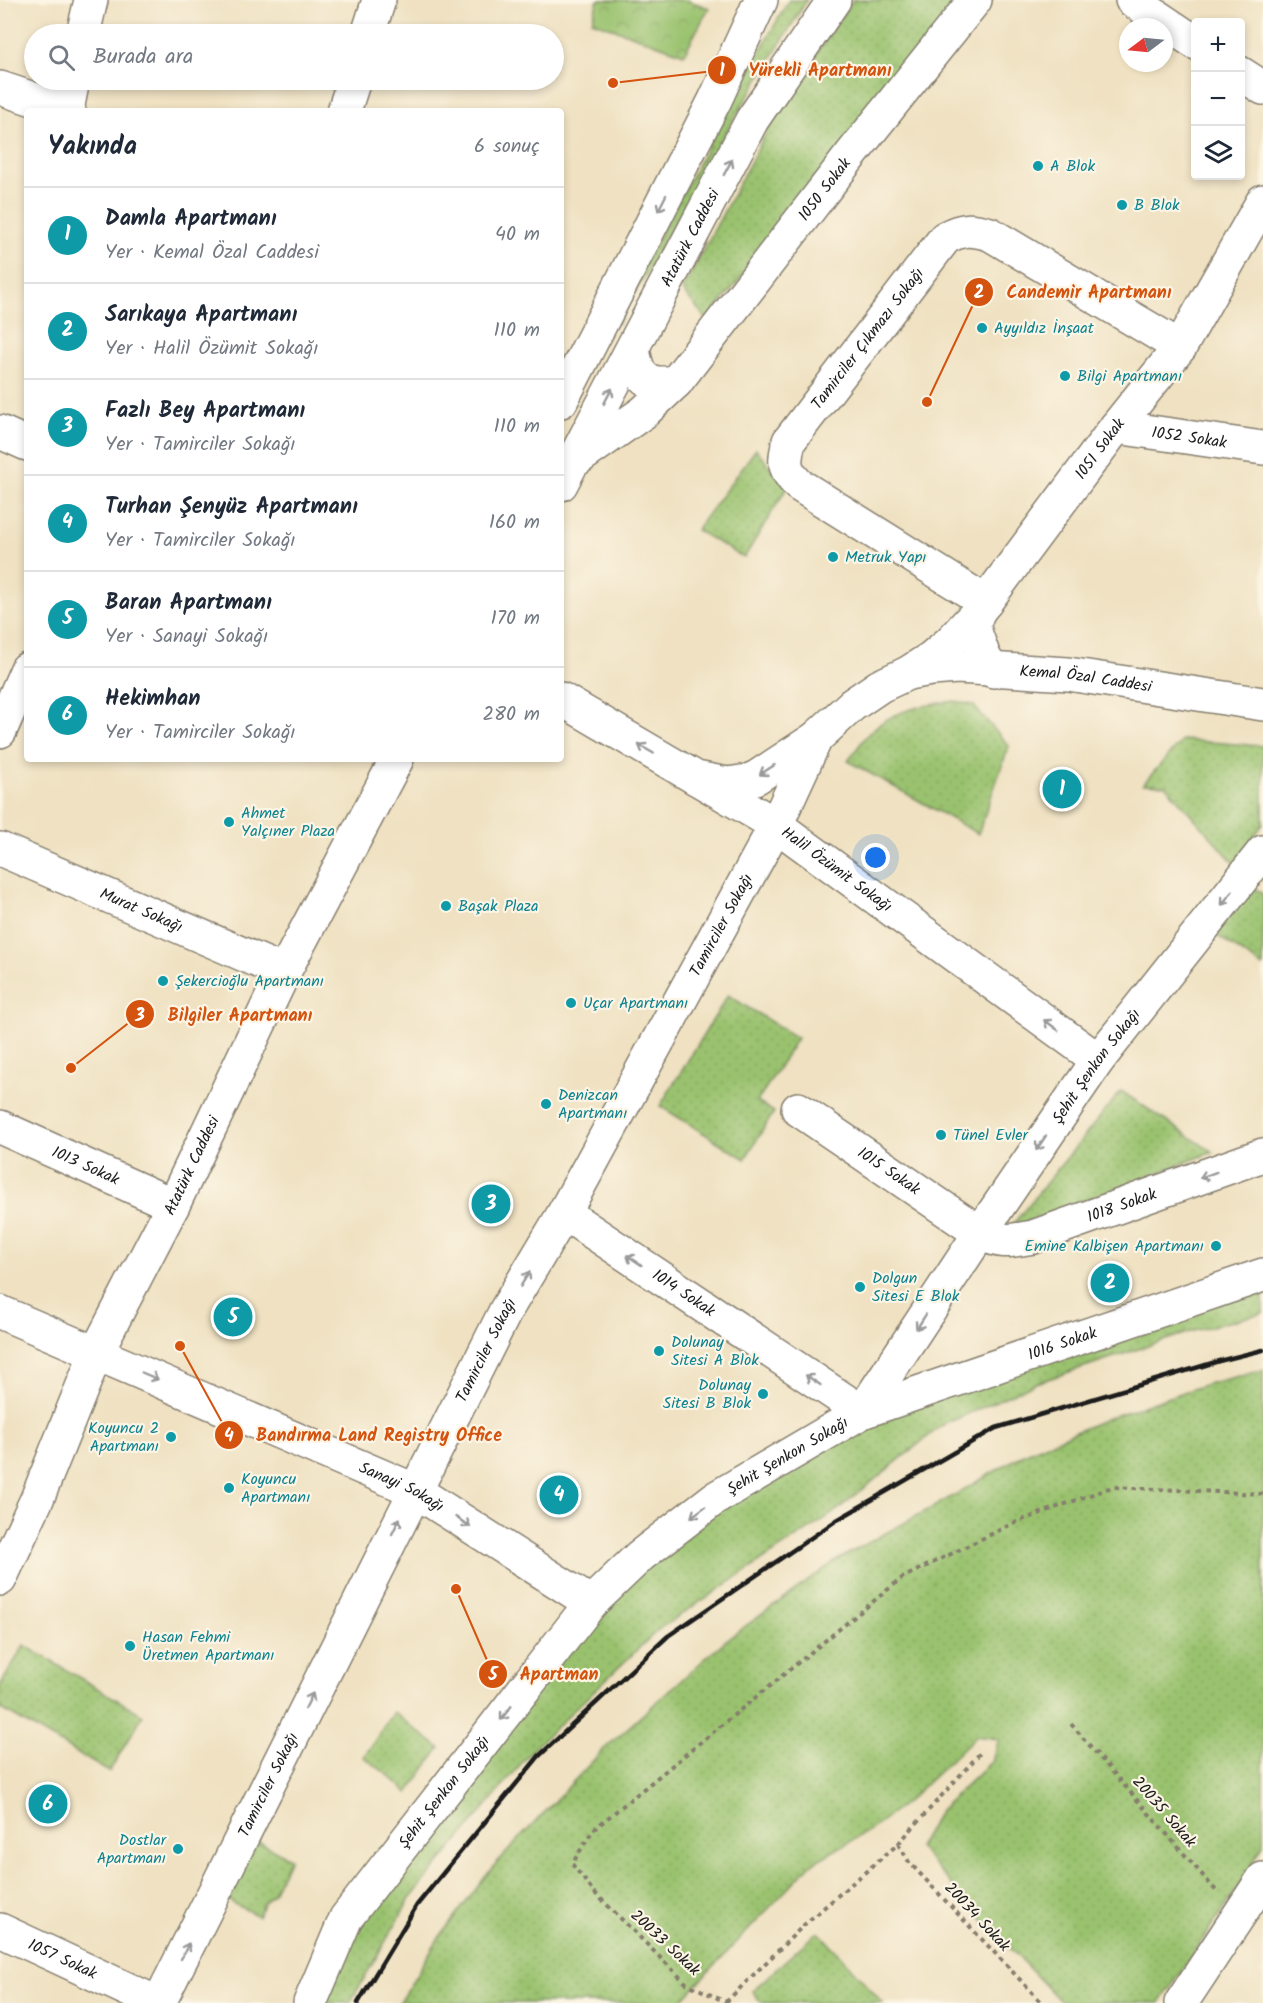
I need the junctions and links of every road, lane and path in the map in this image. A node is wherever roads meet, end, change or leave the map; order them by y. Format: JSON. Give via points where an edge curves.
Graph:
{"nodes":[{"id":1,"x":91,"y":0,"type":"edge"},
{"id":2,"x":379,"y":0,"type":"edge"},
{"id":3,"x":761,"y":0,"type":"edge"},
{"id":4,"x":834,"y":0,"type":"edge"},
{"id":5,"x":975,"y":0,"type":"edge"},
{"id":6,"x":1132,"y":0,"type":"edge"},
{"id":7,"x":85,"y":24,"type":"edge"},
{"id":8,"x":371,"y":24,"type":"edge"},
{"id":9,"x":1191,"y":40,"type":"edge"},
{"id":10,"x":1245,"y":76,"type":"edge"},
{"id":11,"x":0,"y":88,"type":"edge"},
{"id":12,"x":1263,"y":88,"type":"edge"},
{"id":13,"x":351,"y":90,"type":"edge"},
{"id":14,"x":70,"y":100,"type":"edge"},
{"id":15,"x":345,"y":108,"type":"edge"},
{"id":16,"x":1263,"y":201,"type":"edge"},
{"id":17,"x":1180,"y":347,"type":"junction"},
{"id":18,"x":633,"y":349,"type":"junction"},
{"id":19,"x":676,"y":382,"type":"junction"},
{"id":20,"x":564,"y":395,"type":"edge"},
{"id":21,"x":1116,"y":427,"type":"junction"},
{"id":22,"x":0,"y":432,"type":"edge"},
{"id":23,"x":24,"y":443,"type":"edge"},
{"id":24,"x":1263,"y":448,"type":"edge"},
{"id":25,"x":567,"y":473,"type":"edge"},
{"id":26,"x":982,"y":607,"type":"junction"},
{"id":27,"x":993,"y":671,"type":"junction"},
{"id":28,"x":908,"y":673,"type":"junction"},
{"id":29,"x":24,"y":676,"type":"edge"},
{"id":30,"x":564,"y":701,"type":"edge"},
{"id":31,"x":1263,"y":704,"type":"edge"},
{"id":32,"x":0,"y":731,"type":"edge"},
{"id":33,"x":816,"y":738,"type":"junction"},
{"id":34,"x":395,"y":762,"type":"edge"},
{"id":35,"x":696,"y":778,"type":"junction"},
{"id":36,"x":776,"y":825,"type":"junction"},
{"id":37,"x":0,"y":849,"type":"edge"},
{"id":38,"x":1263,"y":852,"type":"edge"},
{"id":39,"x":285,"y":972,"type":"junction"},
{"id":40,"x":1098,"y":1060,"type":"junction"},
{"id":41,"x":798,"y":1109,"type":"dead end"},
{"id":42,"x":0,"y":1127,"type":"edge"},
{"id":43,"x":1263,"y":1155,"type":"edge"},
{"id":44,"x":173,"y":1205,"type":"junction"},
{"id":45,"x":564,"y":1214,"type":"junction"},
{"id":46,"x":980,"y":1233,"type":"junction"},
{"id":47,"x":1263,"y":1275,"type":"edge"},
{"id":48,"x":0,"y":1312,"type":"edge"},
{"id":49,"x":96,"y":1353,"type":"junction"},
{"id":50,"x":862,"y":1412,"type":"junction"},
{"id":51,"x":414,"y":1490,"type":"junction"},
{"id":52,"x":1263,"y":1494,"type":"edge"},
{"id":53,"x":0,"y":1579,"type":"edge"},
{"id":54,"x":591,"y":1604,"type":"junction"},
{"id":55,"x":1071,"y":1724,"type":"dead end"},
{"id":56,"x":982,"y":1751,"type":"dead end"},
{"id":57,"x":898,"y":1844,"type":"junction"},
{"id":58,"x":1263,"y":1879,"type":"edge"},
{"id":59,"x":1239,"y":1916,"type":"junction"},
{"id":60,"x":0,"y":1930,"type":"edge"},
{"id":61,"x":158,"y":2003,"type":"edge"},
{"id":62,"x":310,"y":2003,"type":"edge"},
{"id":63,"x":727,"y":2003,"type":"edge"},
{"id":64,"x":1042,"y":2003,"type":"edge"},
{"id":65,"x":1181,"y":2003,"type":"edge"}],
"edges":[{"from":1,"to":7,"type":"street"},
{"from":2,"to":8,"type":"street"},
{"from":3,"to":20,"type":"street","one_way":true,"via":[[715,100]]},
{"from":18,"to":4,"type":"street","name":"Atatürk Caddesi","one_way":true,"via":[[752,120]]},
{"from":5,"to":19,"type":"street","name":"1050 Sokak"},
{"from":6,"to":9,"type":"street"},
{"from":10,"to":12,"type":"street"},
{"from":11,"to":14,"type":"street"},
{"from":13,"to":15,"type":"street"},
{"from":16,"to":17,"type":"street","name":"1051 Sokak"},
{"from":17,"to":21,"type":"street","name":"1051 Sokak"},
{"from":17,"to":26,"type":"street","name":"Tamirciler Çıkmazı Sokağı","via":[[990,234],[958,231],[945,238],[789,441],[788,474],[799,485]]},
{"from":18,"to":19,"type":"street","via":[[639,373],[650,382]]},
{"from":25,"to":18,"type":"street","name":"Atatürk Caddesi","one_way":true},
{"from":19,"to":25,"type":"street","name":"1050 Sokak"},
{"from":21,"to":24,"type":"street","name":"1052 Sokak"},
{"from":21,"to":26,"type":"street","name":"1051 Sokak"},
{"from":22,"to":23,"type":"street"},
{"from":26,"to":27,"type":"street","via":[[973,626]]},
{"from":26,"to":28,"type":"street","name":"1051 Sokak","via":[[938,653]]},
{"from":27,"to":28,"type":"street","name":"Kemal Özal Caddesi","via":[[957,667]]},
{"from":27,"to":31,"type":"street","name":"Kemal Özal Caddesi","via":[[1068,674]]},
{"from":28,"to":33,"type":"street","name":"Tamirciler Sokağı","via":[[852,705]]},
{"from":29,"to":32,"type":"street"},
{"from":35,"to":30,"type":"street","name":"Halil Özümit Sokağı","one_way":true},
{"from":33,"to":35,"type":"street","name":"Tamirciler Sokağı","one_way":true,"via":[[748,781],[727,784]]},
{"from":33,"to":36,"type":"street","name":"Tamirciler Sokağı"},
{"from":34,"to":39,"type":"street","name":"Atatürk Caddesi"},
{"from":35,"to":36,"type":"street","name":"Halil Özümit Sokağı"},
{"from":40,"to":36,"type":"street","name":"Halil Özümit Sokağı","one_way":true},
{"from":36,"to":45,"type":"street","name":"Tamirciler Sokağı"},
{"from":37,"to":39,"type":"street","name":"Murat Sokağı"},
{"from":38,"to":40,"type":"street","name":"Şehit Şenkon Sokağı","one_way":true},
{"from":39,"to":44,"type":"street","name":"Atatürk Caddesi"},
{"from":40,"to":46,"type":"street","name":"Şehit Şenkon Sokağı","one_way":true},
{"from":41,"to":46,"type":"street","name":"1015 Sokak"},
{"from":42,"to":44,"type":"street","name":"1013 Sokak"},
{"from":43,"to":46,"type":"street","name":"1018 Sokak","one_way":true,"via":[[1034,1237],[1008,1242]]},
{"from":44,"to":49,"type":"street","name":"Atatürk Caddesi"},
{"from":50,"to":45,"type":"street","name":"1014 Sokak","one_way":true},
{"from":51,"to":45,"type":"street","name":"Tamirciler Sokağı","one_way":true,"via":[[506,1310]]},
{"from":46,"to":50,"type":"street","name":"Şehit Şenkon Sokağı","one_way":true},
{"from":47,"to":50,"type":"street","name":"1016 Sokak"},
{"from":48,"to":49,"type":"street","name":"Sanayi Sokağı"},
{"from":49,"to":51,"type":"street","name":"Sanayi Sokağı","one_way":true},
{"from":49,"to":53,"type":"street","name":"Atatürk Caddesi"},
{"from":50,"to":54,"type":"street","name":"Şehit Şenkon Sokağı","one_way":true,"via":[[714,1499],[640,1556]]},
{"from":51,"to":54,"type":"street","name":"Sanayi Sokağı","one_way":true},
{"from":61,"to":51,"type":"street","name":"Tamirciler Sokağı","one_way":true},
{"from":52,"to":63,"type":"path","name":"20033 Sokak","via":[[1112,1487],[1014,1523],[902,1578],[593,1830],[572,1864],[592,1891],[686,1983]]},
{"from":54,"to":62,"type":"street","name":"Şehit Şenkon Sokağı","one_way":true,"via":[[346,1918]]},
{"from":55,"to":59,"type":"path","name":"20035 Sokak"},
{"from":56,"to":57,"type":"path"},
{"from":57,"to":63,"type":"path","via":[[806,1923]]},
{"from":57,"to":64,"type":"path","name":"20034 Sokak","via":[[909,1862]]},
{"from":58,"to":59,"type":"street"},
{"from":59,"to":65,"type":"street"},
{"from":60,"to":61,"type":"street","name":"1057 Sokak"}]}
